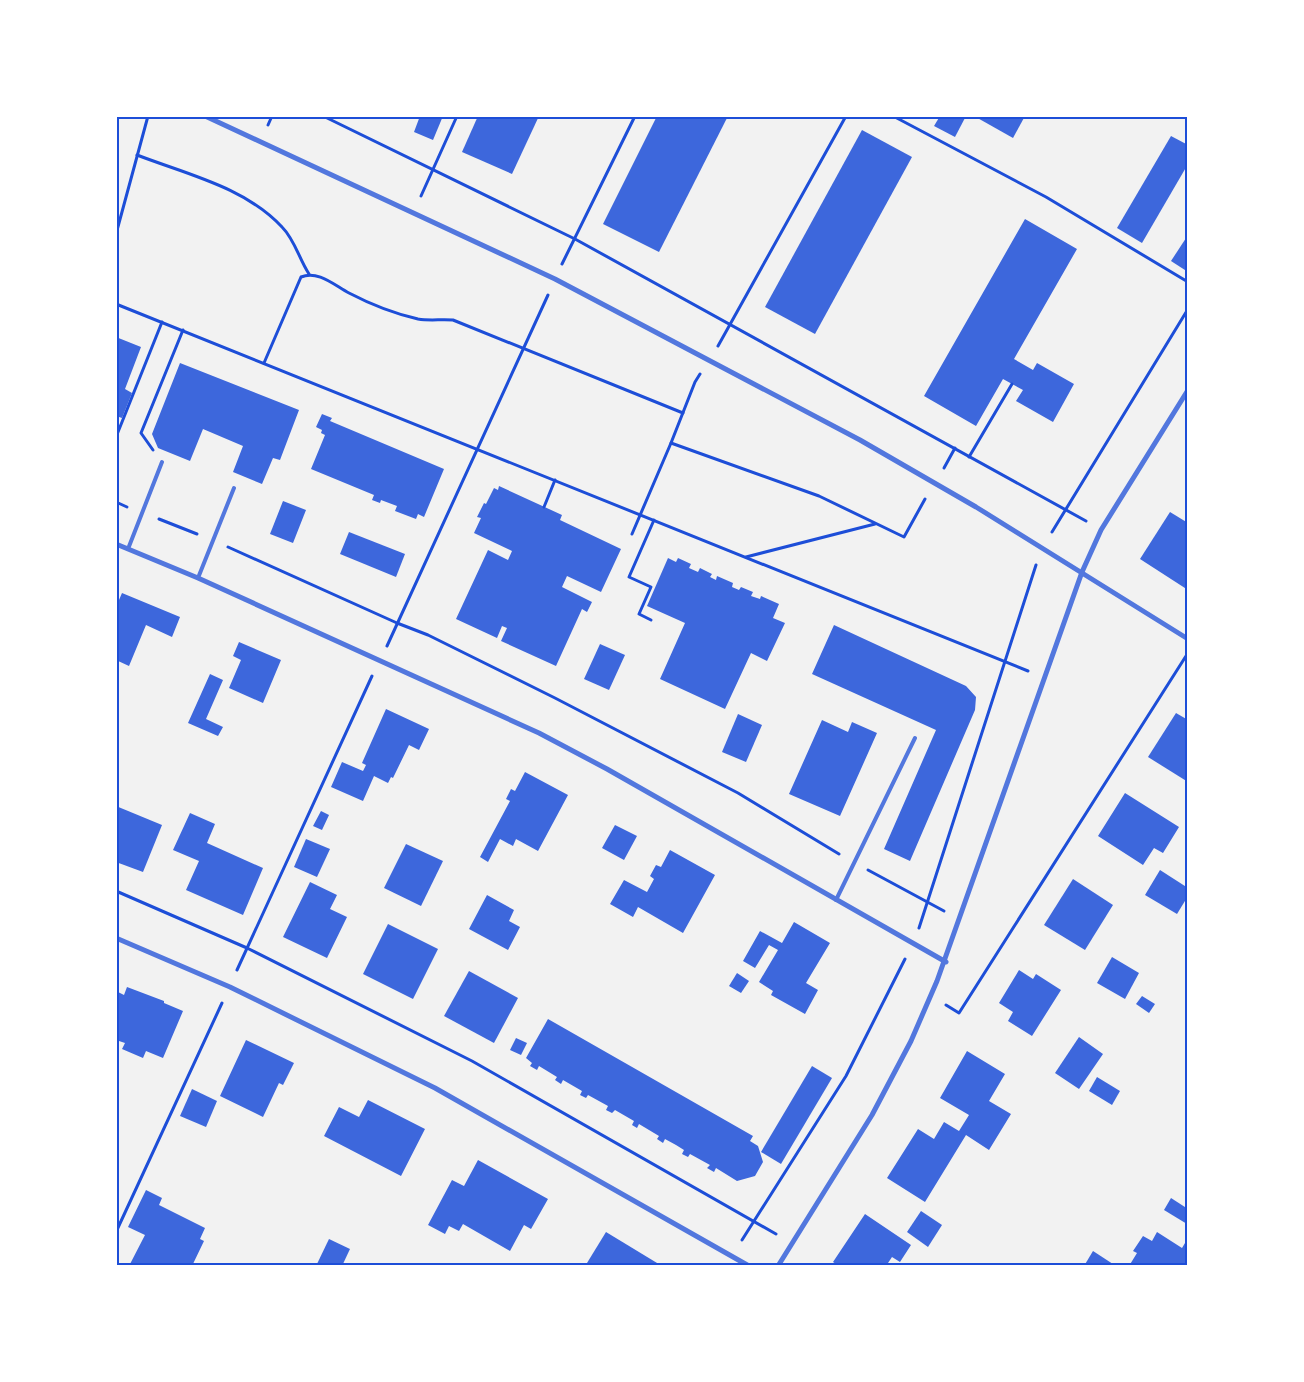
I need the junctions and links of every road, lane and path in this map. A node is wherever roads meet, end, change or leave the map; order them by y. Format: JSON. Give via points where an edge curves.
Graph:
{"nodes":[{"id":1,"x":148,"y":116,"type":"edge"},
{"id":2,"x":205,"y":116,"type":"edge"},
{"id":3,"x":323,"y":116,"type":"edge"},
{"id":4,"x":457,"y":116,"type":"edge"},
{"id":5,"x":635,"y":116,"type":"edge"},
{"id":6,"x":846,"y":116,"type":"edge"},
{"id":7,"x":893,"y":116,"type":"edge"},
{"id":8,"x":137,"y":155,"type":"junction"},
{"id":9,"x":434,"y":169,"type":"junction"},
{"id":10,"x":413,"y":213,"type":"junction"},
{"id":11,"x":116,"y":234,"type":"edge"},
{"id":12,"x":575,"y":239,"type":"junction"},
{"id":13,"x":309,"y":274,"type":"junction"},
{"id":14,"x":555,"y":279,"type":"junction"},
{"id":15,"x":1188,"y":282,"type":"edge"},
{"id":16,"x":116,"y":304,"type":"edge"},
{"id":17,"x":1188,"y":309,"type":"edge"},
{"id":18,"x":162,"y":322,"type":"junction"},
{"id":19,"x":732,"y":325,"type":"junction"},
{"id":20,"x":183,"y":330,"type":"junction"},
{"id":21,"x":523,"y":350,"type":"junction"},
{"id":22,"x":709,"y":360,"type":"junction"},
{"id":23,"x":264,"y":363,"type":"junction"},
{"id":24,"x":1012,"y":384,"type":"dead end"},
{"id":25,"x":1188,"y":390,"type":"edge"},
{"id":26,"x":683,"y":413,"type":"junction"},
{"id":27,"x":116,"y":437,"type":"edge"},
{"id":28,"x":671,"y":443,"type":"junction"},
{"id":29,"x":477,"y":449,"type":"junction"},
{"id":30,"x":970,"y":456,"type":"junction"},
{"id":31,"x":162,"y":462,"type":"joint"},
{"id":32,"x":555,"y":480,"type":"junction"},
{"id":33,"x":935,"y":483,"type":"junction"},
{"id":34,"x":234,"y":488,"type":"dead end"},
{"id":35,"x":116,"y":502,"type":"edge"},
{"id":36,"x":544,"y":506,"type":"dead end"},
{"id":37,"x":1066,"y":510,"type":"junction"},
{"id":38,"x":142,"y":512,"type":"junction"},
{"id":39,"x":640,"y":514,"type":"junction"},
{"id":40,"x":654,"y":520,"type":"junction"},
{"id":41,"x":876,"y":524,"type":"junction"},
{"id":42,"x":1101,"y":530,"type":"junction"},
{"id":43,"x":632,"y":534,"type":"dead end"},
{"id":44,"x":213,"y":540,"type":"junction"},
{"id":45,"x":116,"y":544,"type":"edge"},
{"id":46,"x":1042,"y":548,"type":"junction"},
{"id":47,"x":128,"y":549,"type":"junction"},
{"id":48,"x":746,"y":557,"type":"junction"},
{"id":49,"x":1082,"y":572,"type":"junction"},
{"id":50,"x":198,"y":578,"type":"junction"},
{"id":51,"x":651,"y":620,"type":"dead end"},
{"id":52,"x":397,"y":623,"type":"junction"},
{"id":53,"x":1188,"y":639,"type":"edge"},
{"id":54,"x":1188,"y":653,"type":"edge"},
{"id":55,"x":380,"y":659,"type":"junction"},
{"id":56,"x":1045,"y":678,"type":"junction"},
{"id":57,"x":915,"y":738,"type":"dead end"},
{"id":58,"x":854,"y":863,"type":"junction"},
{"id":59,"x":116,"y":891,"type":"edge"},
{"id":60,"x":836,"y":900,"type":"junction"},
{"id":61,"x":960,"y":920,"type":"junction"},
{"id":62,"x":116,"y":938,"type":"edge"},
{"id":63,"x":247,"y":948,"type":"junction"},
{"id":64,"x":946,"y":962,"type":"junction"},
{"id":65,"x":230,"y":987,"type":"junction"},
{"id":66,"x":932,"y":994,"type":"junction"},
{"id":67,"x":116,"y":1232,"type":"edge"},
{"id":68,"x":793,"y":1243,"type":"junction"},
{"id":69,"x":750,"y":1266,"type":"edge"},
{"id":70,"x":778,"y":1266,"type":"edge"}],
"edges":[{"from":1,"to":8,"type":"path"},
{"from":2,"to":10,"type":"street"},
{"from":3,"to":9,"type":"path"},
{"from":4,"to":9,"type":"path"},
{"from":5,"to":12,"type":"path"},
{"from":6,"to":19,"type":"path"},
{"from":7,"to":15,"type":"path","via":[[1046,197]]},
{"from":8,"to":11,"type":"path"},
{"from":8,"to":13,"type":"path","via":[[212,182],[268,214],[283,227]]},
{"from":9,"to":10,"type":"path"},
{"from":9,"to":12,"type":"path"},
{"from":10,"to":14,"type":"street"},
{"from":12,"to":14,"type":"path"},
{"from":12,"to":19,"type":"path"},
{"from":13,"to":21,"type":"path","via":[[398,313],[418,319],[453,320]]},
{"from":13,"to":23,"type":"path","via":[[301,277]]},
{"from":14,"to":21,"type":"path"},
{"from":14,"to":22,"type":"street"},
{"from":16,"to":18,"type":"path"},
{"from":17,"to":37,"type":"path"},
{"from":18,"to":20,"type":"path"},
{"from":18,"to":27,"type":"path"},
{"from":19,"to":22,"type":"path"},
{"from":19,"to":30,"type":"path"},
{"from":20,"to":23,"type":"path"},
{"from":20,"to":31,"type":"path","via":[[141,434]]},
{"from":21,"to":26,"type":"path"},
{"from":21,"to":29,"type":"path"},
{"from":22,"to":26,"type":"path","via":[[694,382]]},
{"from":22,"to":33,"type":"street"},
{"from":23,"to":29,"type":"path"},
{"from":24,"to":30,"type":"path"},
{"from":25,"to":42,"type":"street"},
{"from":26,"to":28,"type":"path"},
{"from":28,"to":39,"type":"path"},
{"from":28,"to":41,"type":"path","via":[[819,496]]},
{"from":29,"to":32,"type":"path"},
{"from":29,"to":52,"type":"path"},
{"from":30,"to":37,"type":"path"},
{"from":31,"to":38,"type":"lane"},
{"from":32,"to":36,"type":"path"},
{"from":32,"to":39,"type":"path"},
{"from":33,"to":41,"type":"path","via":[[904,537]]},
{"from":33,"to":46,"type":"street"},
{"from":34,"to":44,"type":"lane"},
{"from":35,"to":38,"type":"path"},
{"from":37,"to":42,"type":"path"},
{"from":37,"to":46,"type":"path"},
{"from":38,"to":44,"type":"path"},
{"from":38,"to":47,"type":"lane"},
{"from":39,"to":40,"type":"path"},
{"from":39,"to":43,"type":"path"},
{"from":40,"to":48,"type":"path"},
{"from":40,"to":51,"type":"path","via":[[629,578],[651,588],[639,614]]},
{"from":41,"to":48,"type":"path"},
{"from":42,"to":49,"type":"street"},
{"from":44,"to":50,"type":"lane"},
{"from":44,"to":52,"type":"path"},
{"from":45,"to":47,"type":"street"},
{"from":46,"to":49,"type":"street"},
{"from":47,"to":50,"type":"street"},
{"from":48,"to":56,"type":"path"},
{"from":49,"to":53,"type":"street"},
{"from":49,"to":56,"type":"street"},
{"from":50,"to":55,"type":"street"},
{"from":52,"to":55,"type":"path"},
{"from":52,"to":58,"type":"path","via":[[530,685],[730,788]]},
{"from":54,"to":66,"type":"path","via":[[959,1013]]},
{"from":55,"to":60,"type":"street","via":[[539,733]]},
{"from":55,"to":63,"type":"path"},
{"from":56,"to":61,"type":"street"},
{"from":57,"to":58,"type":"lane"},
{"from":58,"to":60,"type":"lane"},
{"from":58,"to":61,"type":"path"},
{"from":59,"to":63,"type":"path"},
{"from":60,"to":64,"type":"street"},
{"from":61,"to":64,"type":"street"},
{"from":62,"to":65,"type":"street"},
{"from":63,"to":65,"type":"path"},
{"from":63,"to":68,"type":"path","via":[[472,1061]]},
{"from":64,"to":66,"type":"street"},
{"from":65,"to":67,"type":"path"},
{"from":65,"to":69,"type":"street","via":[[451,1097]]},
{"from":66,"to":68,"type":"street","via":[[872,1115]]},
{"from":68,"to":70,"type":"street"}]}
